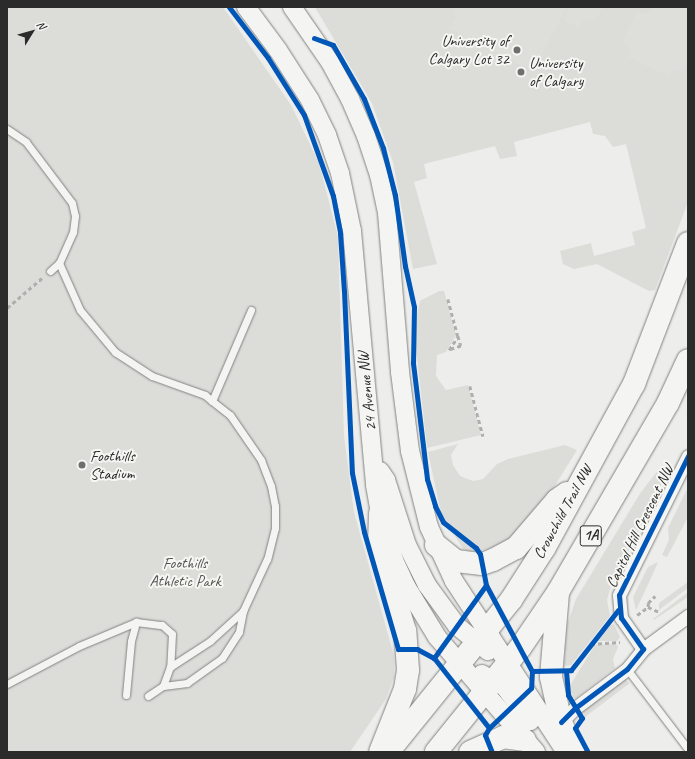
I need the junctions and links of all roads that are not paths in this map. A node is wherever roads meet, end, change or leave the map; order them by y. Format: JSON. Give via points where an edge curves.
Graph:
{"nodes":[{"id":1,"x":246,"y":7,"type":"edge"},
{"id":2,"x":292,"y":7,"type":"edge"},
{"id":3,"x":7,"y":129,"type":"edge"},
{"id":4,"x":688,"y":243,"type":"edge"},
{"id":5,"x":59,"y":263,"type":"junction"},
{"id":6,"x":50,"y":271,"type":"road end"},
{"id":7,"x":250,"y":310,"type":"dead end"},
{"id":8,"x":688,"y":360,"type":"edge"},
{"id":9,"x":212,"y":401,"type":"junction"},
{"id":10,"x":688,"y":456,"type":"edge"},
{"id":11,"x":374,"y":460,"type":"junction"},
{"id":12,"x":577,"y":487,"type":"junction"},
{"id":13,"x":380,"y":513,"type":"junction"},
{"id":14,"x":436,"y":545,"type":"junction"},
{"id":15,"x":558,"y":592,"type":"junction"},
{"id":16,"x":243,"y":611,"type":"junction"},
{"id":17,"x":688,"y":616,"type":"edge"},
{"id":18,"x":136,"y":622,"type":"junction"},
{"id":19,"x":481,"y":637,"type":"junction"},
{"id":20,"x":643,"y":649,"type":"junction"},
{"id":21,"x":460,"y":664,"type":"junction"},
{"id":22,"x":170,"y":667,"type":"junction"},
{"id":23,"x":627,"y":669,"type":"junction"},
{"id":24,"x":495,"y":678,"type":"junction"},
{"id":25,"x":7,"y":684,"type":"edge"},
{"id":26,"x":163,"y":686,"type":"junction"},
{"id":27,"x":126,"y":695,"type":"dead end"},
{"id":28,"x":148,"y":696,"type":"dead end"},
{"id":29,"x":561,"y":722,"type":"junction"},
{"id":30,"x":530,"y":746,"type":"edge"},
{"id":31,"x":688,"y":749,"type":"edge"},
{"id":32,"x":380,"y":752,"type":"edge"},
{"id":33,"x":388,"y":752,"type":"edge"},
{"id":34,"x":436,"y":752,"type":"edge"},
{"id":35,"x":470,"y":752,"type":"edge"},
{"id":36,"x":554,"y":752,"type":"edge"},
{"id":37,"x":566,"y":752,"type":"edge"},
{"id":38,"x":574,"y":752,"type":"edge"}],
"edges":[{"from":1,"to":11,"type":"street","name":"24 Avenue NW","via":[[310,100],[327,135],[340,173],[352,231]]},
{"from":2,"to":14,"type":"street","via":[[330,62],[350,98],[379,175],[387,213],[400,372],[410,451],[418,490]]},
{"from":3,"to":5,"type":"lane","via":[[26,142],[72,203],[75,216],[73,232]]},
{"from":4,"to":12,"type":"highway","name":"Crowchild Trail NW","number":"1A","via":[[634,384]]},
{"from":5,"to":6,"type":"lane"},
{"from":5,"to":9,"type":"lane","via":[[80,310],[115,352],[152,376],[204,395]]},
{"from":7,"to":9,"type":"lane"},
{"from":8,"to":15,"type":"highway","number":"1A","via":[[668,403]]},
{"from":9,"to":16,"type":"lane","via":[[230,415],[261,460],[272,486],[275,506],[275,528],[267,559]]},
{"from":10,"to":20,"type":"street","name":"Capitol Hill Crescent NW","via":[[619,595],[621,618]]},
{"from":11,"to":13,"type":"street","name":"24 Avenue NW"},
{"from":11,"to":19,"type":"street","via":[[386,480],[395,513],[418,571],[457,626]]},
{"from":12,"to":14,"type":"highway","via":[[557,500],[516,548],[493,560],[482,564],[456,561]]},
{"from":12,"to":19,"type":"highway","name":"Crowchild Trail NW","number":"1A","via":[[545,547],[511,600]]},
{"from":13,"to":21,"type":"street","name":"24 Avenue NW","via":[[394,560],[406,586],[427,622]]},
{"from":13,"to":32,"type":"highway","via":[[379,544],[405,631],[408,670],[404,689]]},
{"from":14,"to":19,"type":"street"},
{"from":15,"to":24,"type":"highway","number":"1A"},
{"from":15,"to":29,"type":"highway","via":[[551,671],[554,698]]},
{"from":16,"to":22,"type":"lane","via":[[210,641]]},
{"from":16,"to":26,"type":"lane","via":[[239,632],[222,658],[188,683]]},
{"from":17,"to":20,"type":"street"},
{"from":18,"to":22,"type":"lane","via":[[162,625],[172,634]]},
{"from":18,"to":25,"type":"lane","via":[[80,646]]},
{"from":18,"to":27,"type":"lane","via":[[131,641]]},
{"from":19,"to":21,"type":"highway","name":"Crowchild Trail NW","number":"1A"},
{"from":19,"to":24,"type":"street"},
{"from":20,"to":23,"type":"street"},
{"from":21,"to":24,"type":"street","name":"24 Avenue NW"},
{"from":21,"to":33,"type":"highway","name":"Crowchild Trail NW","number":"1A"},
{"from":22,"to":26,"type":"lane"},
{"from":23,"to":29,"type":"street","via":[[575,708]]},
{"from":23,"to":31,"type":"lane"},
{"from":24,"to":30,"type":"street","name":"24 Avenue NW"},
{"from":24,"to":34,"type":"highway","number":"1A"},
{"from":24,"to":36,"type":"street","via":[[504,686]]},
{"from":24,"to":37,"type":"street","name":"24 Avenue NW"},
{"from":26,"to":28,"type":"lane"},
{"from":29,"to":38,"type":"highway"},
{"from":30,"to":35,"type":"highway","via":[[503,737]]}]}
